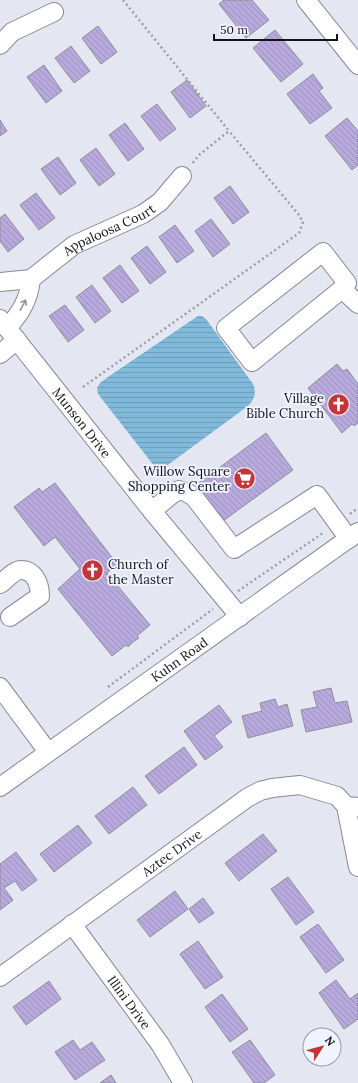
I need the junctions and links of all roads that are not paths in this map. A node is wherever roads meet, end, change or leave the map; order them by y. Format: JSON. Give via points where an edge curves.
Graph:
{"nodes":[{"id":1,"x":306,"y":0,"type":"edge"},
{"id":2,"x":54,"y":12,"type":"dead end"},
{"id":3,"x":0,"y":45,"type":"edge"},
{"id":4,"x":358,"y":65,"type":"edge"},
{"id":5,"x":182,"y":176,"type":"road end"},
{"id":6,"x":31,"y":278,"type":"junction"},
{"id":7,"x":0,"y":282,"type":"edge"},
{"id":8,"x":342,"y":289,"type":"junction"},
{"id":9,"x":358,"y":304,"type":"edge"},
{"id":10,"x":8,"y":329,"type":"edge"},
{"id":11,"x":0,"y":354,"type":"edge"},
{"id":12,"x":152,"y":510,"type":"junction"},
{"id":13,"x":354,"y":536,"type":"edge"},
{"id":14,"x":0,"y":584,"type":"edge"},
{"id":15,"x":3,"y":615,"type":"edge"},
{"id":16,"x":240,"y":617,"type":"junction"},
{"id":17,"x":0,"y":687,"type":"edge"},
{"id":18,"x":48,"y":752,"type":"junction"},
{"id":19,"x":0,"y":787,"type":"edge"},
{"id":20,"x":352,"y":806,"type":"edge"},
{"id":21,"x":358,"y":867,"type":"edge"},
{"id":22,"x":72,"y":924,"type":"junction"},
{"id":23,"x":0,"y":977,"type":"edge"},
{"id":24,"x":183,"y":1083,"type":"edge"}],
"edges":[{"from":1,"to":4,"type":"street"},
{"from":2,"to":3,"type":"street","via":[[12,32]]},
{"from":5,"to":6,"type":"street","name":"Appaloosa Court","via":[[160,202],[142,214],[74,245]]},
{"from":6,"to":7,"type":"street"},
{"from":10,"to":6,"type":"street","one_way":true,"via":[[25,304]]},
{"from":8,"to":8,"type":"street","via":[[347,283],[323,252],[226,328],[252,362]]},
{"from":8,"to":9,"type":"street"},
{"from":10,"to":11,"type":"street"},
{"from":10,"to":12,"type":"street","name":"Munson Drive"},
{"from":12,"to":13,"type":"street","via":[[179,490],[186,492],[194,497],[234,549],[317,495],[337,523]]},
{"from":12,"to":16,"type":"street","name":"Munson Drive"},
{"from":13,"to":16,"type":"street","name":"Kuhn Road"},
{"from":14,"to":15,"type":"street","via":[[21,570],[35,577],[40,587],[40,596]]},
{"from":16,"to":18,"type":"street","name":"Kuhn Road"},
{"from":17,"to":18,"type":"street"},
{"from":18,"to":19,"type":"street","name":"Kuhn Road"},
{"from":20,"to":21,"type":"street"},
{"from":20,"to":22,"type":"street","name":"Aztec Drive","via":[[337,796],[300,785],[260,791],[246,798]]},
{"from":22,"to":23,"type":"street","name":"Aztec Drive"},
{"from":22,"to":24,"type":"street","name":"Illini Drive","via":[[160,1044]]}]}
